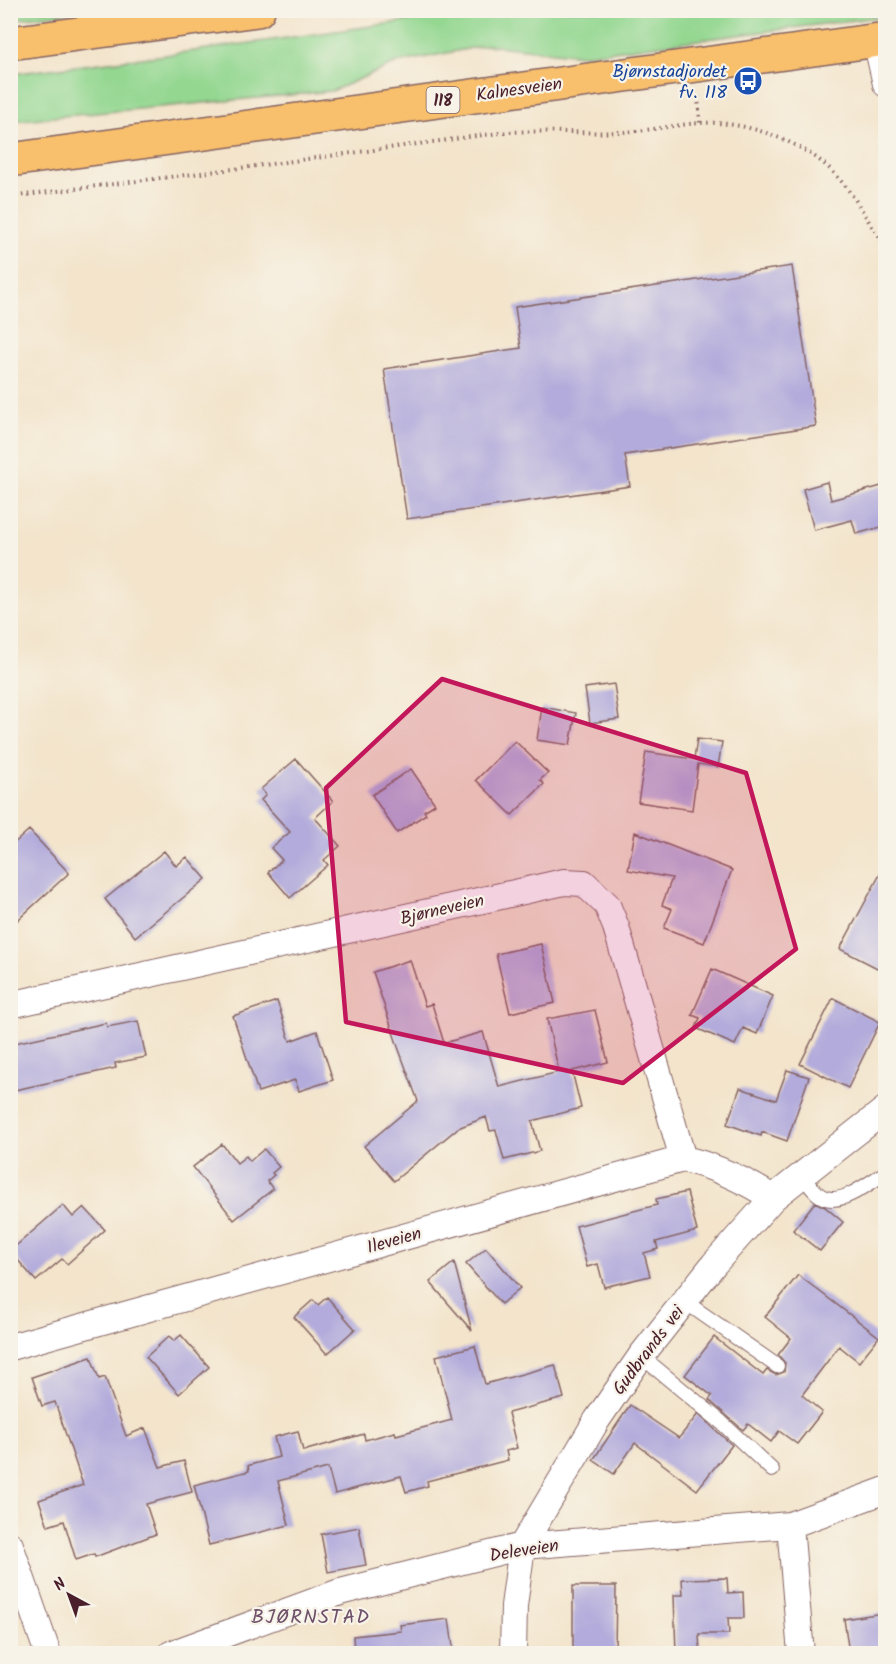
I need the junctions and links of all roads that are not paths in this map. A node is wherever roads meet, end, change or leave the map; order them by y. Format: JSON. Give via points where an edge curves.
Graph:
{"nodes":[{"id":1,"x":258,"y":10,"type":"edge"},
{"id":2,"x":881,"y":40,"type":"edge"},
{"id":3,"x":10,"y":43,"type":"edge"},
{"id":4,"x":885,"y":84,"type":"edge"},
{"id":5,"x":10,"y":160,"type":"edge"},
{"id":6,"x":10,"y":1005,"type":"edge"},
{"id":7,"x":885,"y":1109,"type":"edge"},
{"id":8,"x":682,"y":1159,"type":"junction"},
{"id":9,"x":884,"y":1174,"type":"edge"},
{"id":10,"x":802,"y":1175,"type":"junction"},
{"id":11,"x":773,"y":1198,"type":"junction"},
{"id":12,"x":684,"y":1301,"type":"junction"},
{"id":13,"x":10,"y":1347,"type":"edge"},
{"id":14,"x":641,"y":1356,"type":"junction"},
{"id":15,"x":777,"y":1366,"type":"dead end"},
{"id":16,"x":772,"y":1470,"type":"dead end"},
{"id":17,"x":885,"y":1490,"type":"edge"},
{"id":18,"x":790,"y":1525,"type":"junction"},
{"id":19,"x":10,"y":1545,"type":"edge"},
{"id":20,"x":522,"y":1546,"type":"junction"},
{"id":21,"x":48,"y":1653,"type":"edge"},
{"id":22,"x":171,"y":1653,"type":"edge"},
{"id":23,"x":513,"y":1653,"type":"edge"},
{"id":24,"x":801,"y":1653,"type":"edge"}],
"edges":[{"from":1,"to":3,"type":"main road"},
{"from":2,"to":4,"type":"street"},
{"from":2,"to":5,"type":"main road","name":"Kalnesveien","number":"118"},
{"from":6,"to":8,"type":"street","name":"Bjørneveien","via":[[564,882],[584,883],[607,905],[616,927]]},
{"from":7,"to":10,"type":"street","name":"Gudbrands vei"},
{"from":8,"to":11,"type":"street","name":"Ileveien","via":[[708,1164]]},
{"from":8,"to":13,"type":"street","name":"Ileveien"},
{"from":9,"to":10,"type":"lane","via":[[842,1198],[831,1200],[818,1194]]},
{"from":10,"to":11,"type":"street","name":"Gudbrands vei"},
{"from":11,"to":12,"type":"street","name":"Gudbrands vei"},
{"from":12,"to":14,"type":"street","name":"Gudbrands vei"},
{"from":12,"to":15,"type":"lane"},
{"from":14,"to":16,"type":"lane"},
{"from":14,"to":20,"type":"street","name":"Gudbrands vei","via":[[597,1420]]},
{"from":17,"to":18,"type":"street","name":"Deleveien"},
{"from":18,"to":20,"type":"street","name":"Deleveien"},
{"from":18,"to":24,"type":"street"},
{"from":19,"to":21,"type":"street"},
{"from":20,"to":22,"type":"street","name":"Deleveien","via":[[340,1592]]},
{"from":20,"to":23,"type":"street","name":"Gudbrands vei"}]}
